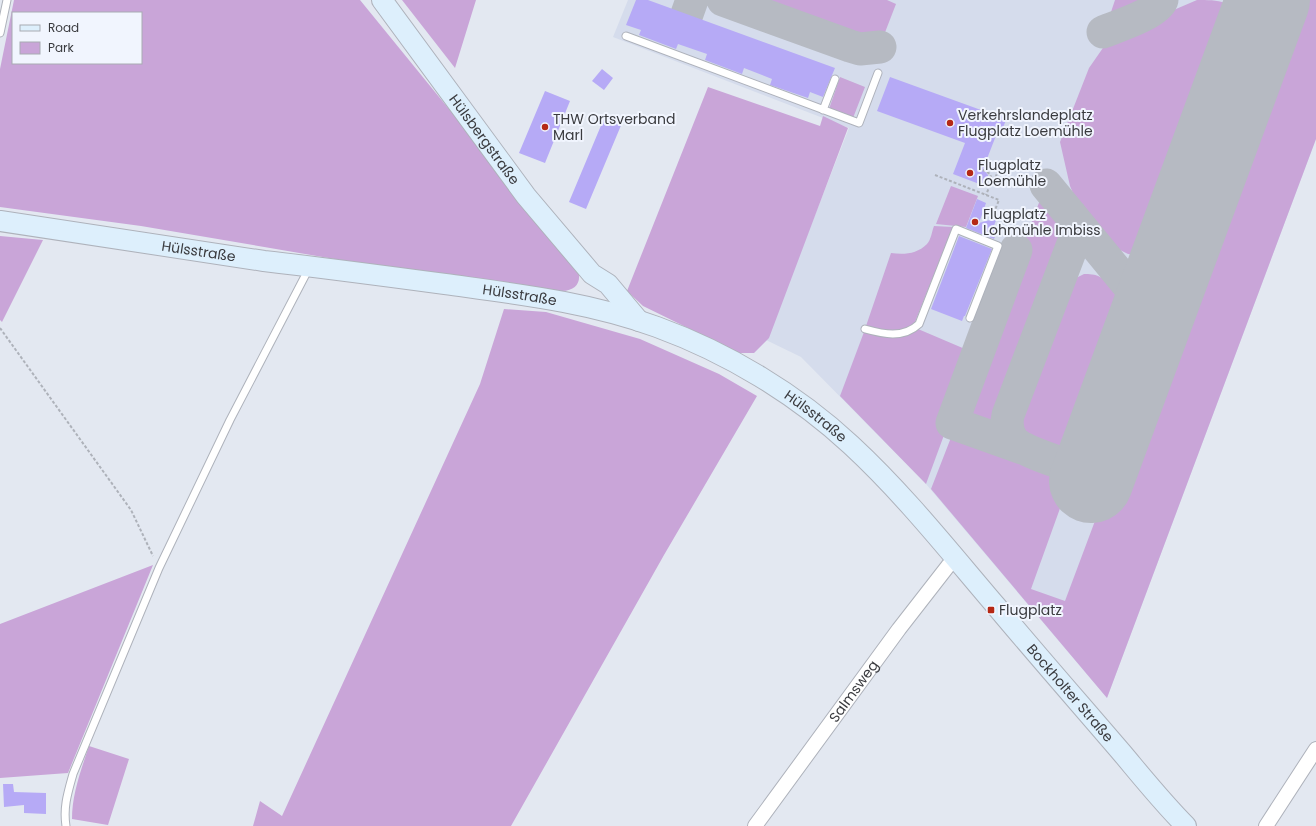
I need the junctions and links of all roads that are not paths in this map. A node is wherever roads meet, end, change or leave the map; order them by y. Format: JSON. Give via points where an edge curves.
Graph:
{"nodes":[{"id":1,"x":7,"y":0,"type":"edge"},
{"id":2,"x":382,"y":0,"type":"edge"},
{"id":3,"x":0,"y":32,"type":"edge"},
{"id":4,"x":626,"y":36,"type":"dead end"},
{"id":5,"x":878,"y":72,"type":"dead end"},
{"id":6,"x":835,"y":79,"type":"dead end"},
{"id":7,"x":823,"y":110,"type":"junction"},
{"id":8,"x":0,"y":221,"type":"edge"},
{"id":9,"x":308,"y":266,"type":"junction"},
{"id":10,"x":592,"y":274,"type":"junction"},
{"id":11,"x":586,"y":306,"type":"junction"},
{"id":12,"x":970,"y":318,"type":"dead end"},
{"id":13,"x":639,"y":321,"type":"junction"},
{"id":14,"x":865,"y":329,"type":"dead end"},
{"id":15,"x":956,"y":558,"type":"junction"},
{"id":16,"x":1316,"y":749,"type":"edge"},
{"id":17,"x":66,"y":826,"type":"edge"},
{"id":18,"x":755,"y":826,"type":"edge"},
{"id":19,"x":1186,"y":826,"type":"edge"},
{"id":20,"x":1266,"y":826,"type":"edge"}],
"edges":[{"from":1,"to":3,"type":"lane"},
{"from":2,"to":10,"type":"street","name":"Hülsbergstraße","via":[[526,196]]},
{"from":4,"to":7,"type":"lane"},
{"from":5,"to":7,"type":"lane","via":[[859,123]]},
{"from":6,"to":7,"type":"lane"},
{"from":8,"to":9,"type":"street","name":"Hülsstraße"},
{"from":9,"to":11,"type":"street","name":"Hülsstraße","via":[[539,296]]},
{"from":9,"to":17,"type":"lane","via":[[159,568],[73,774],[66,799]]},
{"from":10,"to":11,"type":"street"},
{"from":10,"to":13,"type":"street","name":"Hülsbergstraße","via":[[608,284]]},
{"from":11,"to":13,"type":"street","name":"Hülsstraße"},
{"from":12,"to":14,"type":"lane","via":[[998,246],[956,229],[919,324],[915,328],[893,335]]},
{"from":13,"to":15,"type":"street","name":"Hülsstraße","via":[[716,352],[810,410],[851,444]]},
{"from":15,"to":18,"type":"street","name":"Salmsweg","via":[[899,629]]},
{"from":15,"to":19,"type":"street","name":"Bockholter Straße"},
{"from":16,"to":20,"type":"street"}]}
